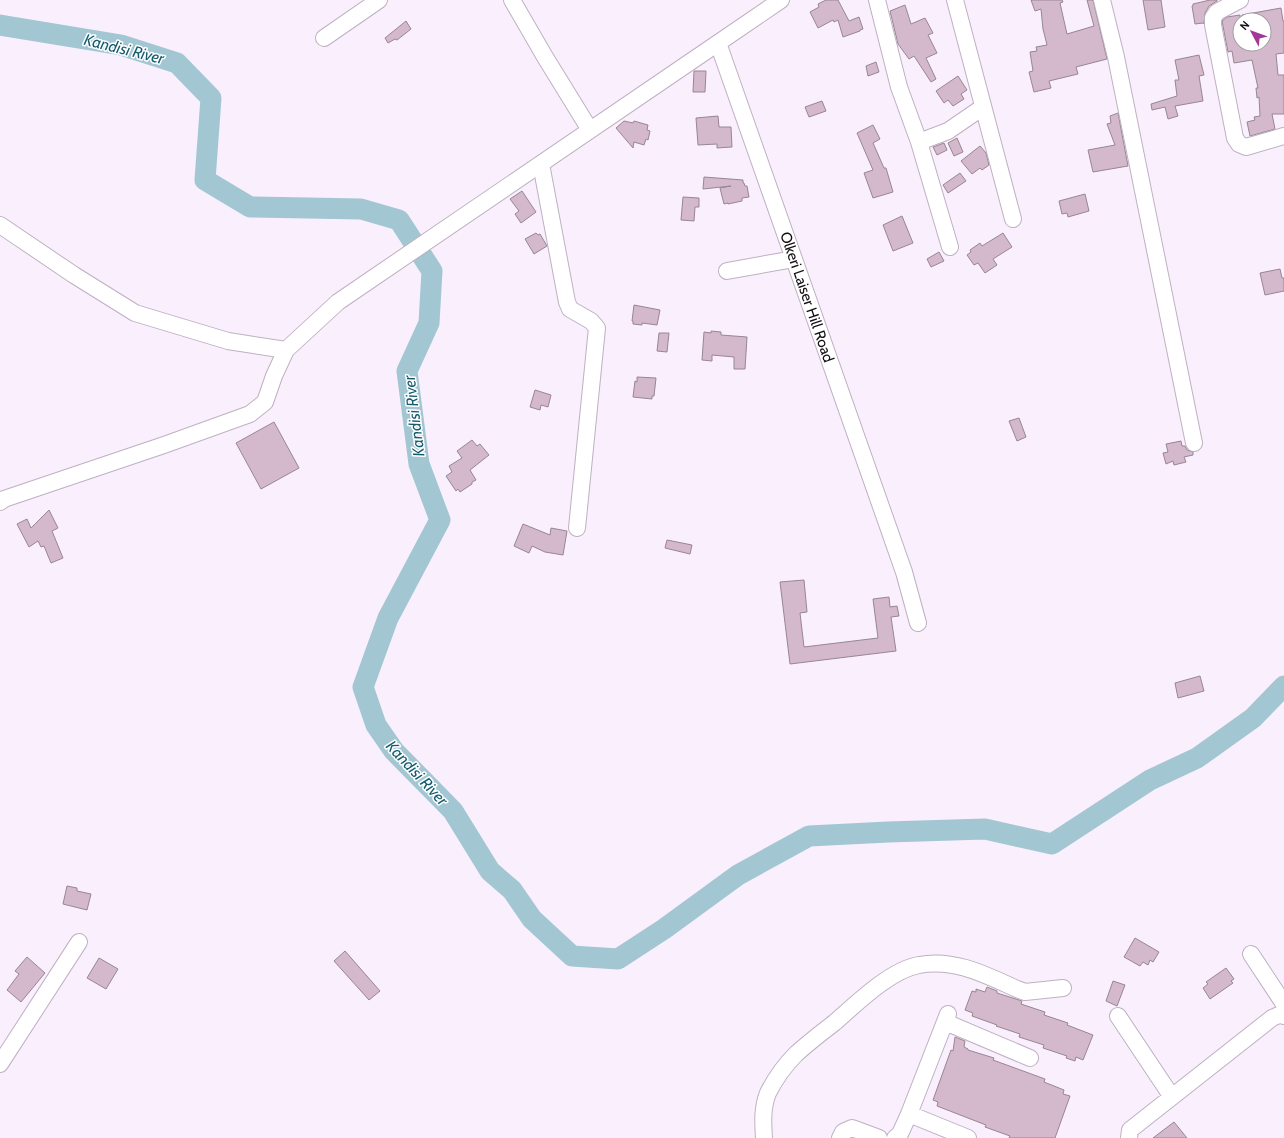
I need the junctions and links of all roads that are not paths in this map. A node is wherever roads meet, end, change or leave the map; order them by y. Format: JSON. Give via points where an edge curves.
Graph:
{"nodes":[{"id":1,"x":379,"y":0,"type":"edge"},
{"id":2,"x":512,"y":0,"type":"edge"},
{"id":3,"x":781,"y":0,"type":"edge"},
{"id":4,"x":877,"y":0,"type":"edge"},
{"id":5,"x":955,"y":0,"type":"edge"},
{"id":6,"x":1102,"y":0,"type":"edge"},
{"id":7,"x":1240,"y":0,"type":"edge"},
{"id":8,"x":324,"y":38,"type":"dead end"},
{"id":9,"x":718,"y":43,"type":"junction"},
{"id":10,"x":983,"y":107,"type":"junction"},
{"id":11,"x":590,"y":130,"type":"junction"},
{"id":12,"x":1284,"y":136,"type":"edge"},
{"id":13,"x":919,"y":142,"type":"junction"},
{"id":14,"x":541,"y":164,"type":"junction"},
{"id":15,"x":1013,"y":219,"type":"dead end"},
{"id":16,"x":0,"y":225,"type":"edge"},
{"id":17,"x":950,"y":247,"type":"dead end"},
{"id":18,"x":794,"y":259,"type":"junction"},
{"id":19,"x":727,"y":271,"type":"dead end"},
{"id":20,"x":286,"y":350,"type":"junction"},
{"id":21,"x":1194,"y":443,"type":"dead end"},
{"id":22,"x":0,"y":502,"type":"edge"},
{"id":23,"x":576,"y":528,"type":"dead end"},
{"id":24,"x":918,"y":623,"type":"dead end"},
{"id":25,"x":79,"y":942,"type":"dead end"},
{"id":26,"x":1251,"y":954,"type":"dead end"},
{"id":27,"x":1063,"y":988,"type":"dead end"},
{"id":28,"x":1283,"y":1012,"type":"edge"},
{"id":29,"x":1118,"y":1016,"type":"dead end"},
{"id":30,"x":1030,"y":1058,"type":"dead end"},
{"id":31,"x":0,"y":1064,"type":"edge"},
{"id":32,"x":1172,"y":1097,"type":"junction"},
{"id":33,"x":909,"y":1114,"type":"junction"},
{"id":34,"x":764,"y":1138,"type":"edge"},
{"id":35,"x":840,"y":1138,"type":"edge"},
{"id":36,"x":879,"y":1138,"type":"edge"},
{"id":37,"x":895,"y":1138,"type":"edge"},
{"id":38,"x":968,"y":1138,"type":"edge"},
{"id":39,"x":1129,"y":1138,"type":"edge"}],
"edges":[{"from":1,"to":8,"type":"street"},
{"from":2,"to":11,"type":"street"},
{"from":3,"to":9,"type":"street"},
{"from":4,"to":13,"type":"street","via":[[899,87]]},
{"from":5,"to":10,"type":"street"},
{"from":6,"to":21,"type":"street","via":[[1116,57]]},
{"from":7,"to":12,"type":"street","via":[[1217,12],[1213,18],[1235,138],[1239,144],[1246,147]]},
{"from":9,"to":11,"type":"street"},
{"from":9,"to":18,"type":"street","name":"Olkeri Laiser Hill Road"},
{"from":10,"to":13,"type":"street","via":[[948,131]]},
{"from":10,"to":15,"type":"street"},
{"from":11,"to":14,"type":"street"},
{"from":13,"to":17,"type":"street"},
{"from":14,"to":20,"type":"street","via":[[338,302]]},
{"from":14,"to":23,"type":"street","via":[[567,302],[570,309],[591,321],[597,328]]},
{"from":16,"to":20,"type":"street","via":[[135,313],[228,341]]},
{"from":18,"to":19,"type":"street"},
{"from":18,"to":24,"type":"street","name":"Olkeri Laiser Hill Road","via":[[904,572]]},
{"from":20,"to":22,"type":"street","via":[[265,402],[250,414]]},
{"from":25,"to":31,"type":"street"},
{"from":26,"to":28,"type":"street"},
{"from":27,"to":34,"type":"street","via":[[1025,992],[972,969],[946,965],[917,965],[897,974],[879,984],[797,1054],[776,1078],[763,1110]]},
{"from":28,"to":32,"type":"street"},
{"from":29,"to":32,"type":"street"},
{"from":30,"to":33,"type":"street","via":[[946,1018]]},
{"from":32,"to":39,"type":"street","via":[[1130,1130]]},
{"from":33,"to":37,"type":"street","via":[[900,1134]]},
{"from":33,"to":38,"type":"street"},
{"from":35,"to":36,"type":"street","via":[[843,1132],[852,1128]]}]}
